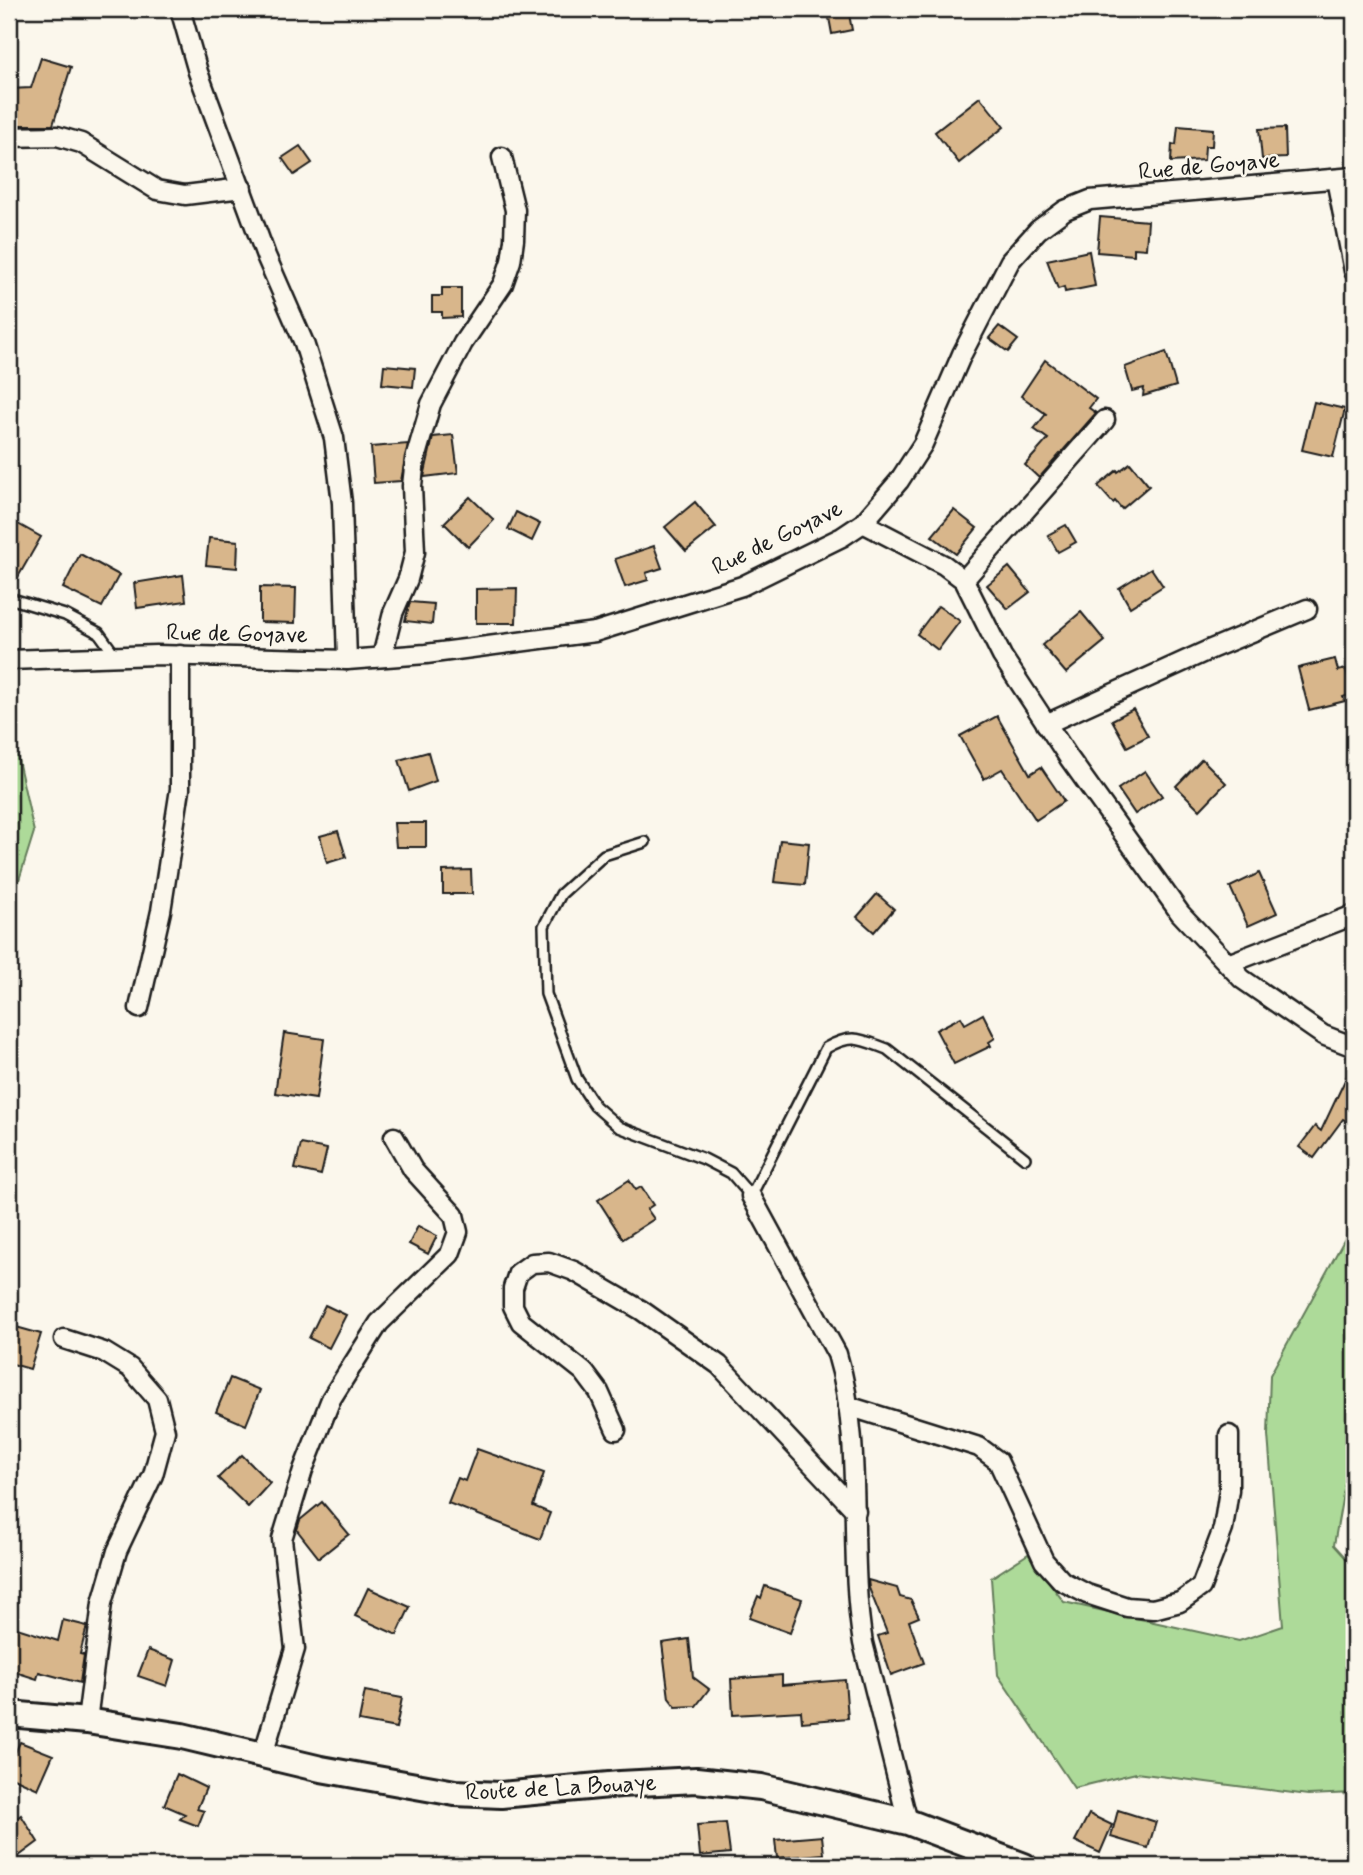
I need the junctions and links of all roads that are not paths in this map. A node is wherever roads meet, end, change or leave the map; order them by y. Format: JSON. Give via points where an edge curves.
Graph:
{"nodes":[{"id":1,"x":180,"y":9,"type":"edge"},
{"id":2,"x":9,"y":137,"type":"edge"},
{"id":3,"x":502,"y":157,"type":"dead end"},
{"id":4,"x":1354,"y":177,"type":"edge"},
{"id":5,"x":1336,"y":179,"type":"junction"},
{"id":6,"x":242,"y":188,"type":"junction"},
{"id":7,"x":1354,"y":271,"type":"edge"},
{"id":8,"x":1105,"y":420,"type":"dead end"},
{"id":9,"x":863,"y":523,"type":"junction"},
{"id":10,"x":964,"y":580,"type":"junction"},
{"id":11,"x":9,"y":598,"type":"edge"},
{"id":12,"x":1307,"y":609,"type":"dead end"},
{"id":13,"x":180,"y":655,"type":"junction"},
{"id":14,"x":116,"y":657,"type":"junction"},
{"id":15,"x":382,"y":657,"type":"junction"},
{"id":16,"x":9,"y":660,"type":"edge"},
{"id":17,"x":347,"y":660,"type":"junction"},
{"id":18,"x":1046,"y":724,"type":"junction"},
{"id":19,"x":645,"y":842,"type":"dead end"},
{"id":20,"x":1354,"y":915,"type":"edge"},
{"id":21,"x":1228,"y":964,"type":"junction"},
{"id":22,"x":139,"y":1008,"type":"dead end"},
{"id":23,"x":1354,"y":1047,"type":"edge"},
{"id":24,"x":394,"y":1137,"type":"dead end"},
{"id":25,"x":1025,"y":1158,"type":"dead end"},
{"id":26,"x":751,"y":1196,"type":"junction"},
{"id":27,"x":64,"y":1339,"type":"dead end"},
{"id":28,"x":848,"y":1406,"type":"junction"},
{"id":29,"x":616,"y":1430,"type":"dead end"},
{"id":30,"x":1229,"y":1434,"type":"dead end"},
{"id":31,"x":856,"y":1511,"type":"junction"},
{"id":32,"x":9,"y":1714,"type":"edge"},
{"id":33,"x":87,"y":1721,"type":"junction"},
{"id":34,"x":263,"y":1755,"type":"junction"},
{"id":35,"x":908,"y":1822,"type":"junction"},
{"id":36,"x":1024,"y":1866,"type":"edge"}],
"edges":[{"from":1,"to":6,"type":"street","via":[[198,72]]},
{"from":2,"to":6,"type":"street","via":[[57,136],[81,143],[157,190],[185,195]]},
{"from":3,"to":15,"type":"street","via":[[515,210],[511,261],[503,284],[445,375],[421,434],[412,486],[415,552]]},
{"from":4,"to":5,"type":"street","name":"Rue de Goyave"},
{"from":5,"to":7,"type":"street"},
{"from":5,"to":9,"type":"street","name":"Rue de Goyave","via":[[1090,200],[1065,210],[1038,230],[1010,261],[923,444]]},
{"from":6,"to":17,"type":"street","via":[[304,343],[334,438],[342,503]]},
{"from":8,"to":10,"type":"street"},
{"from":9,"to":10,"type":"street"},
{"from":9,"to":15,"type":"street","name":"Rue de Goyave","via":[[742,586],[595,632]]},
{"from":10,"to":18,"type":"street","via":[[1002,656]]},
{"from":11,"to":14,"type":"lane","via":[[65,615],[99,633]]},
{"from":12,"to":18,"type":"street"},
{"from":13,"to":14,"type":"street","name":"Rue de Goyave"},
{"from":13,"to":17,"type":"street","name":"Rue de Goyave"},
{"from":13,"to":22,"type":"street","via":[[180,789],[161,911]]},
{"from":14,"to":16,"type":"street","name":"Rue de Goyave"},
{"from":15,"to":17,"type":"street","name":"Rue de Goyave"},
{"from":18,"to":21,"type":"street","via":[[1180,913]]},
{"from":19,"to":26,"type":"lane","via":[[604,855],[561,894],[544,926],[547,994],[577,1079],[595,1106],[619,1127],[731,1173]]},
{"from":20,"to":21,"type":"street"},
{"from":21,"to":23,"type":"street","via":[[1242,979],[1323,1035]]},
{"from":24,"to":34,"type":"street","via":[[413,1170],[454,1215],[458,1232],[450,1254],[379,1323],[331,1399],[303,1470],[282,1539],[295,1649]]},
{"from":25,"to":26,"type":"lane","via":[[887,1049],[843,1038],[825,1048]]},
{"from":26,"to":28,"type":"street","via":[[837,1354]]},
{"from":27,"to":33,"type":"street","via":[[104,1352],[130,1368],[157,1399],[165,1431],[153,1475],[117,1551],[102,1603]]},
{"from":28,"to":30,"type":"street","via":[[979,1447],[998,1461],[1044,1561],[1062,1581],[1127,1607],[1153,1609],[1180,1602],[1200,1587],[1223,1529],[1229,1490]]},
{"from":28,"to":31,"type":"street"},
{"from":29,"to":31,"type":"street","via":[[604,1400],[584,1372],[521,1322],[513,1306],[513,1288],[518,1273],[532,1263],[549,1262],[574,1271],[641,1310],[719,1365]]},
{"from":31,"to":35,"type":"street","via":[[858,1614]]},
{"from":32,"to":33,"type":"main road","name":"Route de La Bouaye"},
{"from":33,"to":34,"type":"main road","name":"Route de La Bouaye"},
{"from":34,"to":35,"type":"main road","name":"Route de La Bouaye","via":[[455,1793],[500,1795],[696,1780],[748,1785]]},
{"from":35,"to":36,"type":"main road","name":"Route de La Bouaye"}]}
